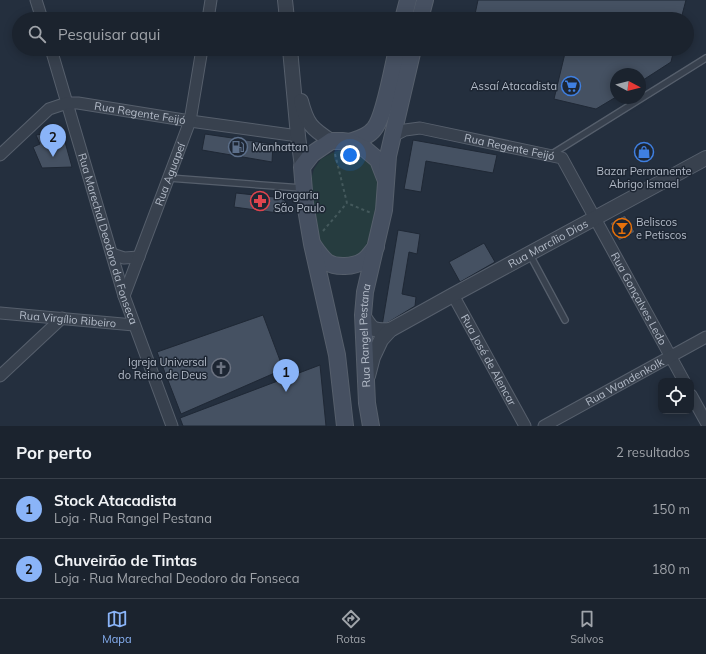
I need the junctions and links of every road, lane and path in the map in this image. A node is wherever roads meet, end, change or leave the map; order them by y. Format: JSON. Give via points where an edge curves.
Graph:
{"nodes":[{"id":1,"x":36,"y":0,"type":"edge"},
{"id":2,"x":211,"y":0,"type":"edge"},
{"id":3,"x":285,"y":0,"type":"edge"},
{"id":4,"x":408,"y":0,"type":"edge"},
{"id":5,"x":425,"y":0,"type":"edge"},
{"id":6,"x":40,"y":12,"type":"edge"},
{"id":7,"x":209,"y":12,"type":"edge"},
{"id":8,"x":286,"y":12,"type":"edge"},
{"id":9,"x":405,"y":12,"type":"edge"},
{"id":10,"x":422,"y":12,"type":"edge"},
{"id":11,"x":53,"y":56,"type":"edge"},
{"id":12,"x":201,"y":56,"type":"edge"},
{"id":13,"x":291,"y":56,"type":"edge"},
{"id":14,"x":395,"y":56,"type":"edge"},
{"id":15,"x":411,"y":56,"type":"edge"},
{"id":16,"x":706,"y":58,"type":"edge"},
{"id":17,"x":293,"y":72,"type":"junction"},
{"id":18,"x":67,"y":103,"type":"junction"},
{"id":19,"x":190,"y":121,"type":"junction"},
{"id":20,"x":298,"y":136,"type":"junction"},
{"id":21,"x":393,"y":136,"type":"junction"},
{"id":22,"x":332,"y":141,"type":"junction"},
{"id":23,"x":350,"y":142,"type":"junction"},
{"id":24,"x":0,"y":155,"type":"edge"},
{"id":25,"x":550,"y":156,"type":"junction"},
{"id":26,"x":706,"y":158,"type":"edge"},
{"id":27,"x":302,"y":167,"type":"junction"},
{"id":28,"x":169,"y":178,"type":"junction"},
{"id":29,"x":386,"y":179,"type":"junction"},
{"id":30,"x":304,"y":188,"type":"junction"},
{"id":31,"x":347,"y":203,"type":"junction"},
{"id":32,"x":594,"y":217,"type":"junction"},
{"id":33,"x":383,"y":218,"type":"junction"},
{"id":34,"x":312,"y":244,"type":"junction"},
{"id":35,"x":376,"y":247,"type":"junction"},
{"id":36,"x":529,"y":253,"type":"junction"},
{"id":37,"x":112,"y":254,"type":"junction"},
{"id":38,"x":139,"y":257,"type":"junction"},
{"id":39,"x":453,"y":295,"type":"junction"},
{"id":40,"x":124,"y":296,"type":"junction"},
{"id":41,"x":0,"y":313,"type":"edge"},
{"id":42,"x":363,"y":316,"type":"junction"},
{"id":43,"x":62,"y":318,"type":"junction"},
{"id":44,"x":564,"y":320,"type":"dead end"},
{"id":45,"x":134,"y":325,"type":"junction"},
{"id":46,"x":390,"y":330,"type":"junction"},
{"id":47,"x":706,"y":337,"type":"edge"},
{"id":48,"x":671,"y":357,"type":"junction"},
{"id":49,"x":0,"y":376,"type":"edge"},
{"id":50,"x":682,"y":378,"type":"edge"},
{"id":51,"x":366,"y":382,"type":"junction"},
{"id":52,"x":694,"y":400,"type":"edge"},
{"id":53,"x":706,"y":422,"type":"edge"},
{"id":54,"x":172,"y":426,"type":"edge"},
{"id":55,"x":345,"y":426,"type":"edge"},
{"id":56,"x":371,"y":426,"type":"edge"},
{"id":57,"x":525,"y":426,"type":"edge"},
{"id":58,"x":544,"y":426,"type":"edge"}],
"edges":[{"from":1,"to":6,"type":"street"},
{"from":2,"to":7,"type":"street"},
{"from":3,"to":8,"type":"street"},
{"from":4,"to":9,"type":"main road"},
{"from":5,"to":10,"type":"main road"},
{"from":11,"to":18,"type":"street","name":"Rua Marechal Deodoro da Fonseca"},
{"from":12,"to":19,"type":"street","name":"Rua Aguapeí"},
{"from":13,"to":17,"type":"street"},
{"from":14,"to":23,"type":"main road","via":[[380,119],[374,130]]},
{"from":15,"to":21,"type":"main road"},
{"from":16,"to":25,"type":"lane"},
{"from":17,"to":20,"type":"street"},
{"from":17,"to":22,"type":"street","via":[[304,114],[310,125]]},
{"from":18,"to":19,"type":"street","name":"Rua Regente Feijó"},
{"from":18,"to":24,"type":"street","name":"Rua Regente Feijó","via":[[49,109]]},
{"from":18,"to":37,"type":"street","name":"Rua Marechal Deodoro da Fonseca"},
{"from":19,"to":20,"type":"street","name":"Rua Regente Feijó"},
{"from":19,"to":28,"type":"street","name":"Rua Aguapeí"},
{"from":20,"to":22,"type":"street"},
{"from":20,"to":27,"type":"street"},
{"from":21,"to":25,"type":"street","name":"Rua Regente Feijó","via":[[405,130],[420,128]]},
{"from":21,"to":29,"type":"main road"},
{"from":22,"to":23,"type":"main road"},
{"from":22,"to":27,"type":"main road","via":[[312,154]]},
{"from":22,"to":31,"type":"path"},
{"from":23,"to":29,"type":"main road","via":[[365,149],[378,160]]},
{"from":25,"to":32,"type":"street","name":"Rua Regente Feijó","via":[[562,158]]},
{"from":26,"to":32,"type":"street","name":"Rua Marcílio Dias"},
{"from":27,"to":30,"type":"main road"},
{"from":28,"to":30,"type":"lane"},
{"from":28,"to":38,"type":"street","name":"Rua Aguapeí"},
{"from":29,"to":33,"type":"main road"},
{"from":30,"to":34,"type":"main road"},
{"from":31,"to":33,"type":"path"},
{"from":31,"to":34,"type":"path"},
{"from":32,"to":36,"type":"street","name":"Rua Marcílio Dias"},
{"from":32,"to":48,"type":"street","name":"Rua Gonçalves Ledo"},
{"from":33,"to":35,"type":"main road"},
{"from":34,"to":35,"type":"main road","via":[[328,263],[347,266],[365,260]]},
{"from":34,"to":55,"type":"main road","via":[[337,355]]},
{"from":35,"to":42,"type":"main road","name":"Rua Rangel Pestana","via":[[365,292]]},
{"from":36,"to":39,"type":"street","name":"Rua Marcílio Dias"},
{"from":36,"to":44,"type":"lane"},
{"from":37,"to":38,"type":"street","via":[[124,258]]},
{"from":37,"to":40,"type":"street","name":"Rua Marechal Deodoro da Fonseca"},
{"from":38,"to":40,"type":"street","name":"Rua Aguapeí"},
{"from":39,"to":46,"type":"street","name":"Rua Marcílio Dias"},
{"from":39,"to":57,"type":"street","name":"Rua José de Alencar"},
{"from":40,"to":45,"type":"street","name":"Rua Marechal Deodoro da Fonseca"},
{"from":41,"to":43,"type":"street","name":"Rua Virgílio Ribeiro"},
{"from":42,"to":46,"type":"street","via":[[371,328],[378,331]]},
{"from":42,"to":51,"type":"main road","name":"Rua Rangel Pestana"},
{"from":43,"to":45,"type":"street","name":"Rua Virgílio Ribeiro"},
{"from":43,"to":49,"type":"street"},
{"from":45,"to":54,"type":"street","name":"Rua Marechal Deodoro da Fonseca"},
{"from":46,"to":51,"type":"street","name":"Rua Marcílio Dias","via":[[381,340],[373,357]]},
{"from":47,"to":48,"type":"street","name":"Rua Wandenkolk"},
{"from":48,"to":50,"type":"street","name":"Rua Gonçalves Ledo"},
{"from":48,"to":58,"type":"street","name":"Rua Wandenkolk"},
{"from":51,"to":56,"type":"main road","name":"Rua Rangel Pestana"},
{"from":52,"to":53,"type":"street"}]}
